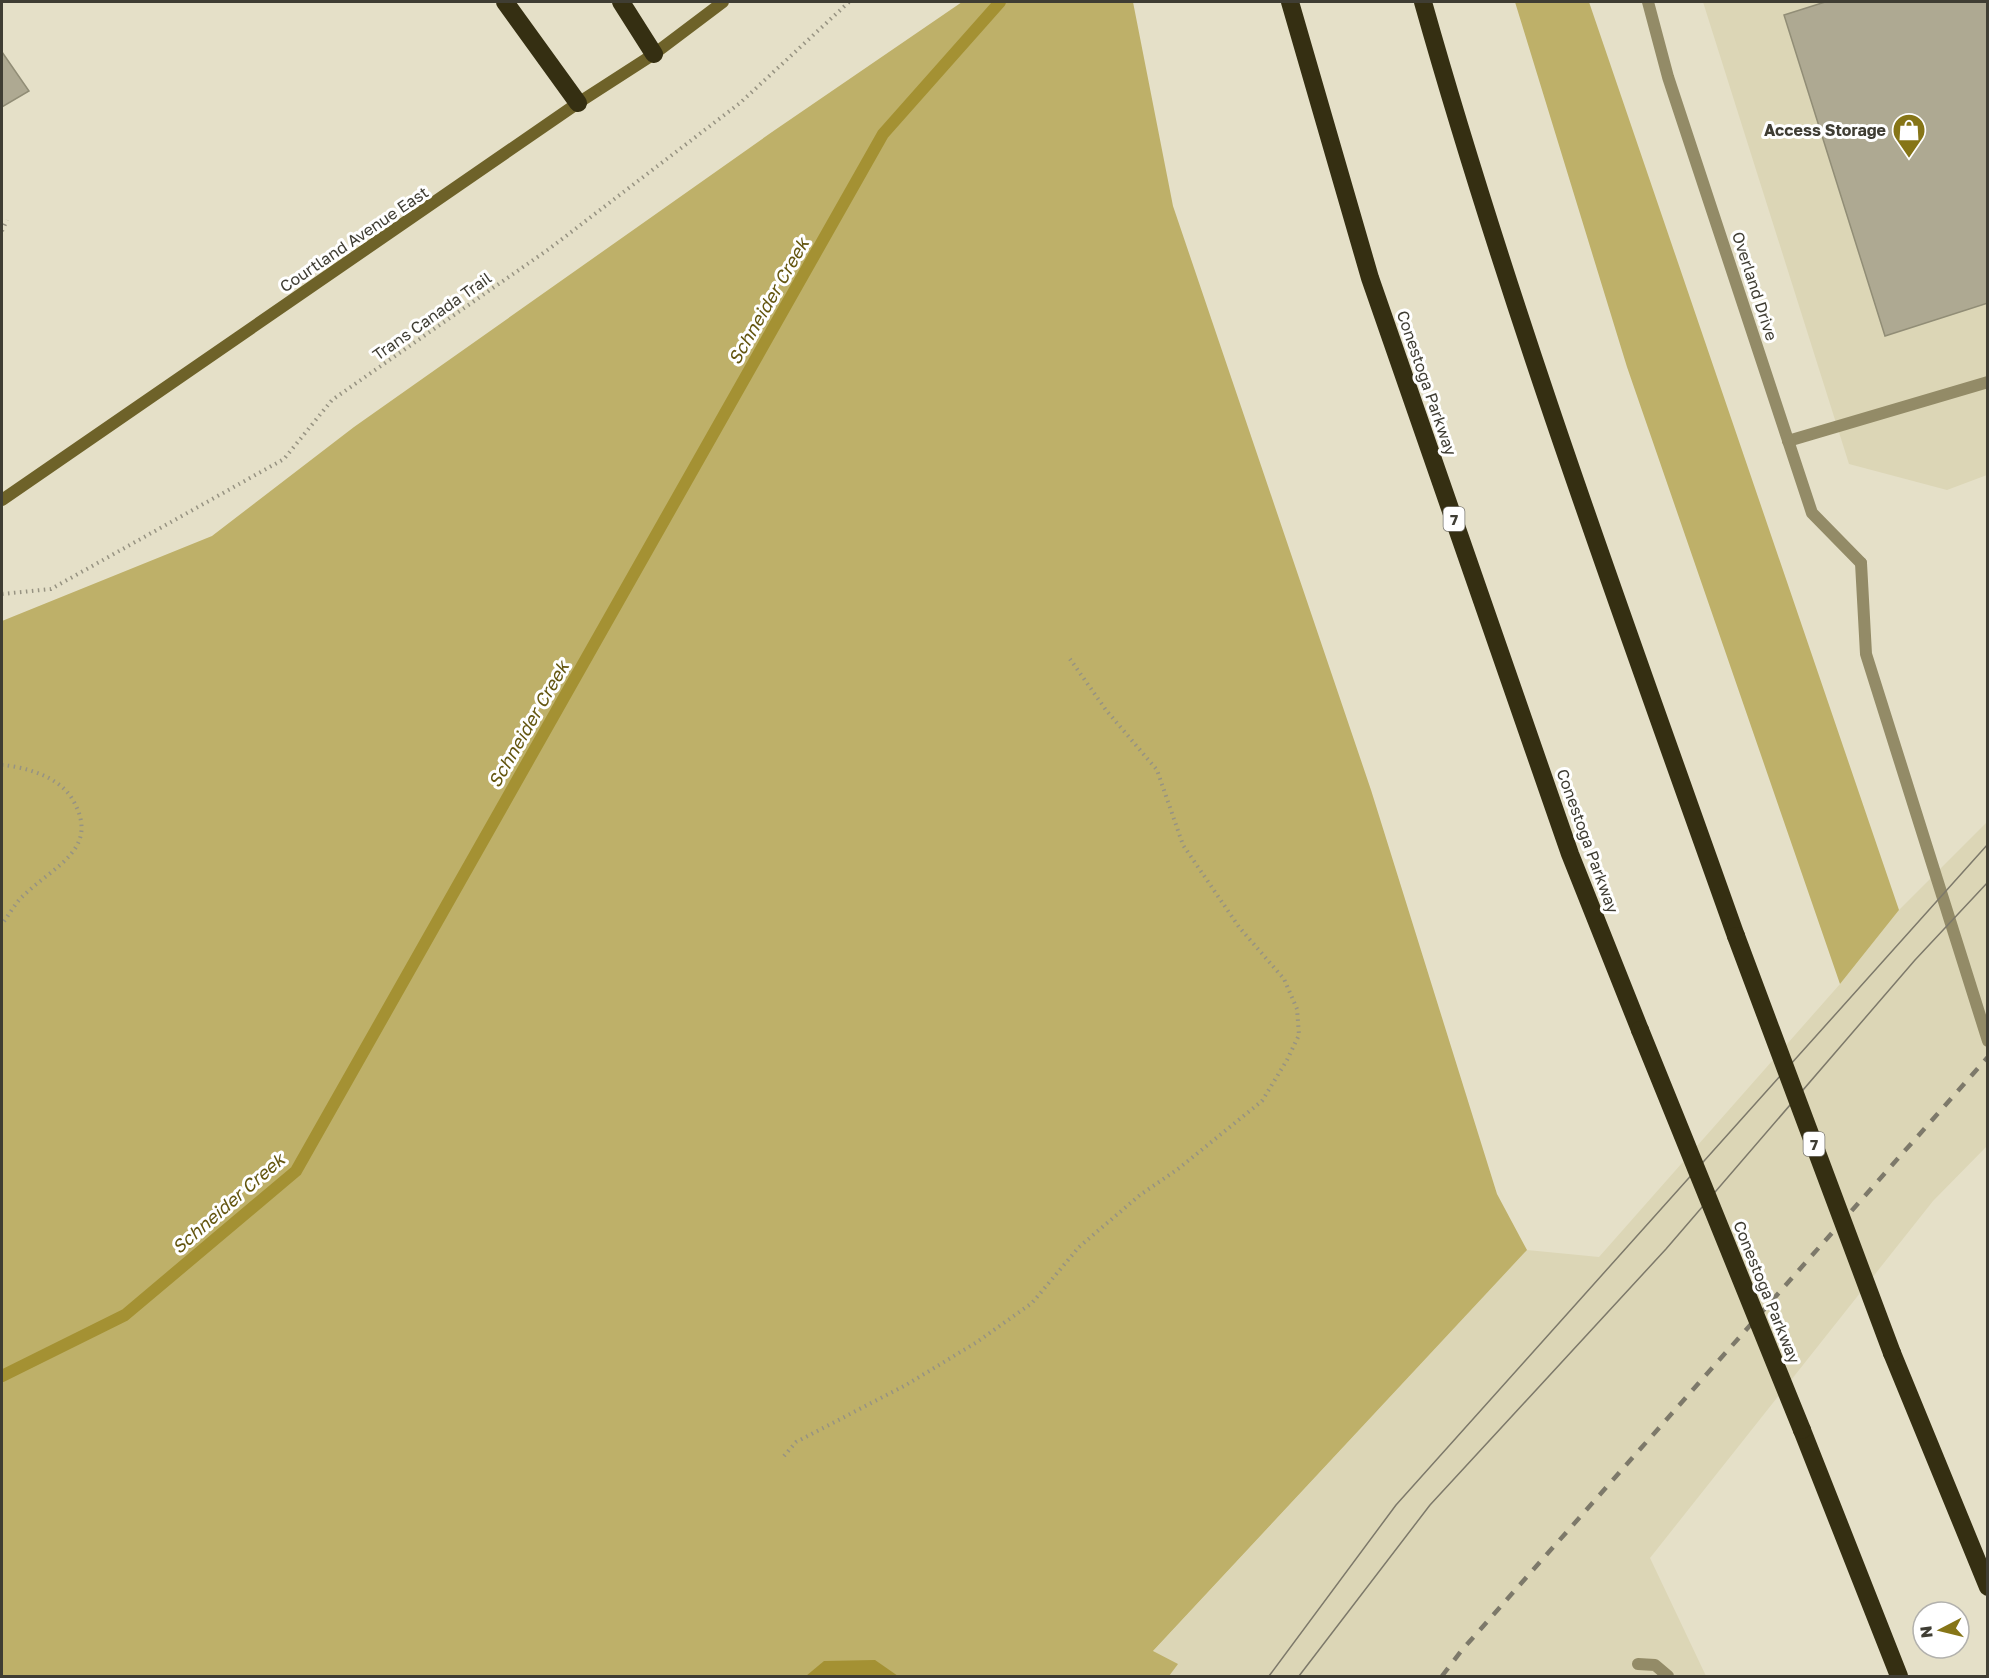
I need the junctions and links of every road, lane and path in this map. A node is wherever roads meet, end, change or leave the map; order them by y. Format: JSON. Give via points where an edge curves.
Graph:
{"nodes":[{"id":1,"x":505,"y":2,"type":"edge"},
{"id":2,"x":621,"y":2,"type":"edge"},
{"id":3,"x":723,"y":2,"type":"edge"},
{"id":4,"x":849,"y":2,"type":"edge"},
{"id":5,"x":1290,"y":2,"type":"edge"},
{"id":6,"x":1423,"y":2,"type":"edge"},
{"id":7,"x":1648,"y":2,"type":"edge"},
{"id":8,"x":654,"y":54,"type":"junction"},
{"id":9,"x":578,"y":103,"type":"junction"},
{"id":10,"x":7,"y":220,"type":"dead end"},
{"id":11,"x":2,"y":231,"type":"edge"},
{"id":12,"x":1988,"y":382,"type":"edge"},
{"id":13,"x":1788,"y":441,"type":"junction"},
{"id":14,"x":2,"y":500,"type":"edge"},
{"id":15,"x":2,"y":594,"type":"edge"},
{"id":16,"x":1070,"y":659,"type":"dead end"},
{"id":17,"x":2,"y":765,"type":"edge"},
{"id":18,"x":2,"y":924,"type":"edge"},
{"id":19,"x":1988,"y":1041,"type":"edge"},
{"id":20,"x":784,"y":1456,"type":"dead end"},
{"id":21,"x":1988,"y":1587,"type":"edge"},
{"id":22,"x":1638,"y":1664,"type":"dead end"},
{"id":23,"x":1668,"y":1677,"type":"edge"},
{"id":24,"x":1899,"y":1677,"type":"edge"}],
"edges":[{"from":1,"to":9,"type":"highway"},
{"from":2,"to":8,"type":"highway"},
{"from":3,"to":8,"type":"main road","name":"Courtland Avenue East"},
{"from":4,"to":15,"type":"path","name":"Trans Canada Trail","via":[[740,103],[549,249],[332,400],[284,459],[51,589]]},
{"from":5,"to":24,"type":"highway","name":"Conestoga Parkway","number":"7","bridge":true,"via":[[1370,278],[1570,854]]},
{"from":6,"to":21,"type":"highway","number":"7","bridge":true,"via":[[1469,165],[1736,936],[1892,1353]]},
{"from":7,"to":13,"type":"street","name":"Overland Drive","via":[[1668,77]]},
{"from":8,"to":9,"type":"main road","name":"Courtland Avenue East"},
{"from":9,"to":14,"type":"main road","name":"Courtland Avenue East"},
{"from":10,"to":11,"type":"path"},
{"from":12,"to":13,"type":"street"},
{"from":13,"to":19,"type":"street","name":"Overland Drive","via":[[1812,513],[1861,563],[1866,654]]},
{"from":16,"to":20,"type":"path","via":[[1106,710],[1157,770],[1183,845],[1239,927],[1284,979],[1297,1009],[1299,1035],[1262,1101],[1079,1247],[1032,1303],[906,1385],[796,1442]]},
{"from":17,"to":18,"type":"path","via":[[42,774],[66,790],[82,815],[82,835],[70,858],[23,896]]},
{"from":22,"to":23,"type":"street","via":[[1655,1665]]}]}
